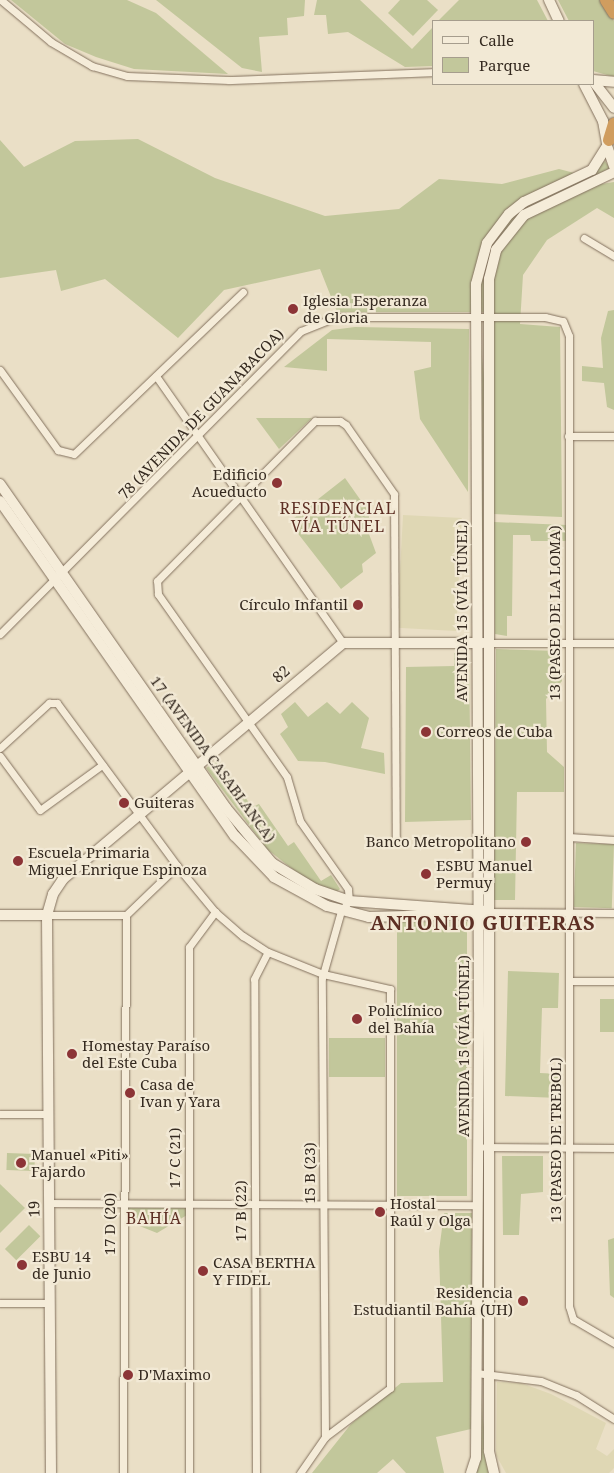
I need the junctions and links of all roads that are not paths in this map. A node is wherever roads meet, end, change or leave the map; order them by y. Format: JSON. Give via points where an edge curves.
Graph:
{"nodes":[{"id":1,"x":1,"y":0,"type":"edge"},
{"id":2,"x":548,"y":0,"type":"edge"},
{"id":3,"x":606,"y":0,"type":"edge"},
{"id":4,"x":611,"y":0,"type":"edge"},
{"id":5,"x":614,"y":4,"type":"edge"},
{"id":6,"x":614,"y":13,"type":"edge"},
{"id":7,"x":558,"y":20,"type":"edge"},
{"id":8,"x":432,"y":72,"type":"edge"},
{"id":9,"x":594,"y":81,"type":"edge"},
{"id":10,"x":594,"y":82,"type":"edge"},
{"id":11,"x":614,"y":82,"type":"edge"},
{"id":12,"x":585,"y":85,"type":"edge"},
{"id":13,"x":614,"y":108,"type":"edge"},
{"id":14,"x":614,"y":124,"type":"edge"},
{"id":15,"x":609,"y":142,"type":"edge"},
{"id":16,"x":614,"y":166,"type":"edge"},
{"id":17,"x":614,"y":172,"type":"edge"},
{"id":18,"x":584,"y":238,"type":"dead end"},
{"id":19,"x":614,"y":256,"type":"edge"},
{"id":20,"x":243,"y":292,"type":"dead end"},
{"id":21,"x":558,"y":317,"type":"joint"},
{"id":22,"x":476,"y":318,"type":"junction"},
{"id":23,"x":487,"y":318,"type":"junction"},
{"id":24,"x":0,"y":370,"type":"edge"},
{"id":25,"x":156,"y":376,"type":"junction"},
{"id":26,"x":568,"y":436,"type":"junction"},
{"id":27,"x":614,"y":436,"type":"edge"},
{"id":28,"x":195,"y":437,"type":"junction"},
{"id":29,"x":0,"y":484,"type":"edge"},
{"id":30,"x":237,"y":496,"type":"junction"},
{"id":31,"x":0,"y":501,"type":"edge"},
{"id":32,"x":60,"y":577,"type":"junction"},
{"id":33,"x":0,"y":634,"type":"edge"},
{"id":34,"x":393,"y":642,"type":"junction"},
{"id":35,"x":343,"y":643,"type":"junction"},
{"id":36,"x":476,"y":643,"type":"junction"},
{"id":37,"x":568,"y":643,"type":"junction"},
{"id":38,"x":614,"y":643,"type":"edge"},
{"id":39,"x":487,"y":644,"type":"junction"},
{"id":40,"x":247,"y":723,"type":"junction"},
{"id":41,"x":0,"y":748,"type":"edge"},
{"id":42,"x":0,"y":756,"type":"edge"},
{"id":43,"x":102,"y":764,"type":"junction"},
{"id":44,"x":193,"y":769,"type":"junction"},
{"id":45,"x":138,"y":815,"type":"junction"},
{"id":46,"x":569,"y":837,"type":"junction"},
{"id":47,"x":614,"y":840,"type":"edge"},
{"id":48,"x":396,"y":842,"type":"dead end"},
{"id":49,"x":177,"y":866,"type":"junction"},
{"id":50,"x":349,"y":901,"type":"junction"},
{"id":51,"x":341,"y":911,"type":"junction"},
{"id":52,"x":215,"y":912,"type":"junction"},
{"id":53,"x":483,"y":912,"type":"junction"},
{"id":54,"x":614,"y":913,"type":"edge"},
{"id":55,"x":570,"y":914,"type":"junction"},
{"id":56,"x":0,"y":915,"type":"edge"},
{"id":57,"x":47,"y":915,"type":"junction"},
{"id":58,"x":126,"y":915,"type":"junction"},
{"id":59,"x":268,"y":952,"type":"junction"},
{"id":60,"x":324,"y":974,"type":"junction"},
{"id":61,"x":570,"y":981,"type":"junction"},
{"id":62,"x":614,"y":981,"type":"edge"},
{"id":63,"x":0,"y":1114,"type":"edge"},
{"id":64,"x":48,"y":1114,"type":"junction"},
{"id":65,"x":479,"y":1146,"type":"junction"},
{"id":66,"x":570,"y":1146,"type":"junction"},
{"id":67,"x":490,"y":1147,"type":"junction"},
{"id":68,"x":614,"y":1149,"type":"edge"},
{"id":69,"x":49,"y":1203,"type":"junction"},
{"id":70,"x":124,"y":1203,"type":"junction"},
{"id":71,"x":189,"y":1204,"type":"junction"},
{"id":72,"x":255,"y":1204,"type":"junction"},
{"id":73,"x":324,"y":1204,"type":"junction"},
{"id":74,"x":390,"y":1204,"type":"junction"},
{"id":75,"x":478,"y":1204,"type":"junction"},
{"id":76,"x":0,"y":1303,"type":"edge"},
{"id":77,"x":50,"y":1303,"type":"junction"},
{"id":78,"x":614,"y":1343,"type":"edge"},
{"id":79,"x":476,"y":1373,"type":"junction"},
{"id":80,"x":491,"y":1374,"type":"junction"},
{"id":81,"x":614,"y":1419,"type":"edge"},
{"id":82,"x":325,"y":1437,"type":"junction"},
{"id":83,"x":51,"y":1473,"type":"edge"},
{"id":84,"x":123,"y":1473,"type":"edge"},
{"id":85,"x":189,"y":1473,"type":"edge"},
{"id":86,"x":256,"y":1473,"type":"edge"},
{"id":87,"x":300,"y":1473,"type":"edge"},
{"id":88,"x":471,"y":1473,"type":"edge"},
{"id":89,"x":494,"y":1473,"type":"edge"}],
"edges":[{"from":1,"to":8,"type":"street","via":[[51,42],[92,66],[127,76],[229,80]]},
{"from":2,"to":7,"type":"main road"},
{"from":3,"to":6,"type":"highway"},
{"from":4,"to":5,"type":"highway"},
{"from":9,"to":11,"type":"main road"},
{"from":10,"to":13,"type":"main road"},
{"from":12,"to":15,"type":"main road","via":[[603,121]]},
{"from":14,"to":15,"type":"highway"},
{"from":15,"to":16,"type":"main road"},
{"from":15,"to":22,"type":"main road","name":"AVENIDA 15 (VÍA TÚNEL)","via":[[592,170],[524,202],[509,214],[487,243],[476,289]]},
{"from":17,"to":23,"type":"main road","name":"AVENIDA 15 (VÍA TÚNEL)","via":[[542,204],[520,219],[496,250]]},
{"from":18,"to":19,"type":"street"},
{"from":20,"to":25,"type":"street"},
{"from":21,"to":23,"type":"street","name":"78 (AVENIDA DE GUANABACOA)"},
{"from":21,"to":26,"type":"street","name":"13 (PASEO DE LA LOMA)","via":[[569,336]]},
{"from":22,"to":23,"type":"street","name":"78 (AVENIDA DE GUANABACOA)"},
{"from":22,"to":28,"type":"street","name":"78 (AVENIDA DE GUANABACOA)","via":[[335,317],[318,323],[273,357]]},
{"from":22,"to":36,"type":"main road","name":"AVENIDA 15 (VÍA TÚNEL)"},
{"from":23,"to":39,"type":"main road","name":"AVENIDA 15 (VÍA TÚNEL)"},
{"from":24,"to":25,"type":"street","via":[[58,450],[74,454],[87,446]]},
{"from":25,"to":28,"type":"street"},
{"from":26,"to":27,"type":"street"},
{"from":26,"to":37,"type":"street","name":"13 (PASEO DE LA LOMA)"},
{"from":28,"to":30,"type":"street"},
{"from":28,"to":32,"type":"street","name":"78 (AVENIDA DE GUANABACOA)"},
{"from":29,"to":32,"type":"main road","name":"17 (AVENIDA CASABLANCA)"},
{"from":30,"to":34,"type":"street","via":[[309,424],[340,421],[394,494]]},
{"from":30,"to":35,"type":"street"},
{"from":30,"to":40,"type":"street","via":[[166,566],[156,581],[158,594]]},
{"from":31,"to":32,"type":"main road","name":"17 (AVENIDA CASABLANCA)"},
{"from":32,"to":33,"type":"street","name":"78 (AVENIDA DE GUANABACOA)"},
{"from":32,"to":44,"type":"main road","name":"17 (AVENIDA CASABLANCA)"},
{"from":34,"to":35,"type":"main road"},
{"from":34,"to":36,"type":"main road"},
{"from":34,"to":48,"type":"street"},
{"from":35,"to":40,"type":"main road","name":"82"},
{"from":36,"to":39,"type":"main road"},
{"from":36,"to":53,"type":"main road","name":"AVENIDA 15 (VÍA TÚNEL)"},
{"from":37,"to":38,"type":"street"},
{"from":37,"to":39,"type":"street"},
{"from":37,"to":46,"type":"street","name":"13 (PASEO DE LA LOMA)"},
{"from":39,"to":53,"type":"main road","name":"AVENIDA 15 (VÍA TÚNEL)"},
{"from":40,"to":44,"type":"main road","name":"82"},
{"from":40,"to":50,"type":"street","via":[[287,778],[300,821],[346,885]]},
{"from":41,"to":43,"type":"street","via":[[54,701]]},
{"from":42,"to":43,"type":"street","via":[[40,810]]},
{"from":43,"to":45,"type":"street"},
{"from":44,"to":45,"type":"main road","name":"82"},
{"from":44,"to":50,"type":"main road","name":"17 (AVENIDA CASABLANCA)","via":[[272,863],[315,889]]},
{"from":44,"to":51,"type":"main road","name":"17 (AVENIDA CASABLANCA)","via":[[267,871],[304,896]]},
{"from":45,"to":49,"type":"street"},
{"from":45,"to":57,"type":"main road","name":"82","via":[[63,879]]},
{"from":46,"to":47,"type":"street"},
{"from":46,"to":55,"type":"street","name":"13 (PASEO DE LA LOMA)"},
{"from":49,"to":52,"type":"street"},
{"from":49,"to":58,"type":"street"},
{"from":50,"to":51,"type":"street"},
{"from":50,"to":53,"type":"main road","name":"17 (AVENIDA CASABLANCA)"},
{"from":51,"to":53,"type":"main road","name":"17 (AVENIDA CASABLANCA)","via":[[390,918]]},
{"from":51,"to":60,"type":"street","name":"15 B (23)"},
{"from":52,"to":59,"type":"street"},
{"from":52,"to":71,"type":"street","name":"17 C (21)","via":[[189,947]]},
{"from":53,"to":55,"type":"street"},
{"from":53,"to":65,"type":"main road","name":"AVENIDA 15 (VÍA TÚNEL)"},
{"from":53,"to":67,"type":"main road","name":"AVENIDA 15 (VÍA TÚNEL)"},
{"from":54,"to":55,"type":"street"},
{"from":55,"to":61,"type":"street","name":"13 (PASEO DE TREBOL)"},
{"from":56,"to":57,"type":"main road"},
{"from":57,"to":58,"type":"street"},
{"from":57,"to":64,"type":"main road","name":"19"},
{"from":58,"to":70,"type":"street","name":"17 D (20)"},
{"from":59,"to":60,"type":"street"},
{"from":59,"to":72,"type":"street","name":"17 B (22)","via":[[254,979]]},
{"from":60,"to":73,"type":"street","name":"15 B (23)"},
{"from":60,"to":74,"type":"street","via":[[390,989]]},
{"from":61,"to":62,"type":"street"},
{"from":61,"to":66,"type":"street","name":"13 (PASEO DE TREBOL)"},
{"from":63,"to":64,"type":"street"},
{"from":64,"to":69,"type":"main road","name":"19"},
{"from":65,"to":67,"type":"street"},
{"from":65,"to":75,"type":"main road","name":"AVENIDA 15 (VÍA TÚNEL)"},
{"from":66,"to":67,"type":"street"},
{"from":66,"to":68,"type":"street"},
{"from":66,"to":78,"type":"street","name":"13 (PASEO DE TREBOL)","via":[[569,1306],[573,1319]]},
{"from":67,"to":80,"type":"main road","name":"AVENIDA 15 (VÍA TÚNEL)"},
{"from":69,"to":70,"type":"street"},
{"from":69,"to":77,"type":"main road","name":"19"},
{"from":70,"to":71,"type":"street"},
{"from":70,"to":84,"type":"street","name":"17 D (20)"},
{"from":71,"to":72,"type":"street"},
{"from":71,"to":85,"type":"street","name":"17 C (21)"},
{"from":72,"to":73,"type":"street"},
{"from":72,"to":86,"type":"street","name":"17 B (22)"},
{"from":73,"to":74,"type":"street"},
{"from":73,"to":82,"type":"street","name":"15 B (23)"},
{"from":74,"to":75,"type":"street"},
{"from":74,"to":82,"type":"street","via":[[390,1388]]},
{"from":75,"to":79,"type":"main road","name":"AVENIDA 15 (VÍA TÚNEL)"},
{"from":76,"to":77,"type":"street"},
{"from":77,"to":83,"type":"main road","name":"19"},
{"from":79,"to":80,"type":"street"},
{"from":79,"to":88,"type":"main road","name":"AVENIDA 15 (VÍA TÚNEL)","via":[[476,1458]]},
{"from":80,"to":81,"type":"street","via":[[541,1381],[576,1395]]},
{"from":80,"to":89,"type":"main road","name":"AVENIDA 15 (VÍA TÚNEL)","via":[[489,1457]]},
{"from":82,"to":87,"type":"street"}]}
